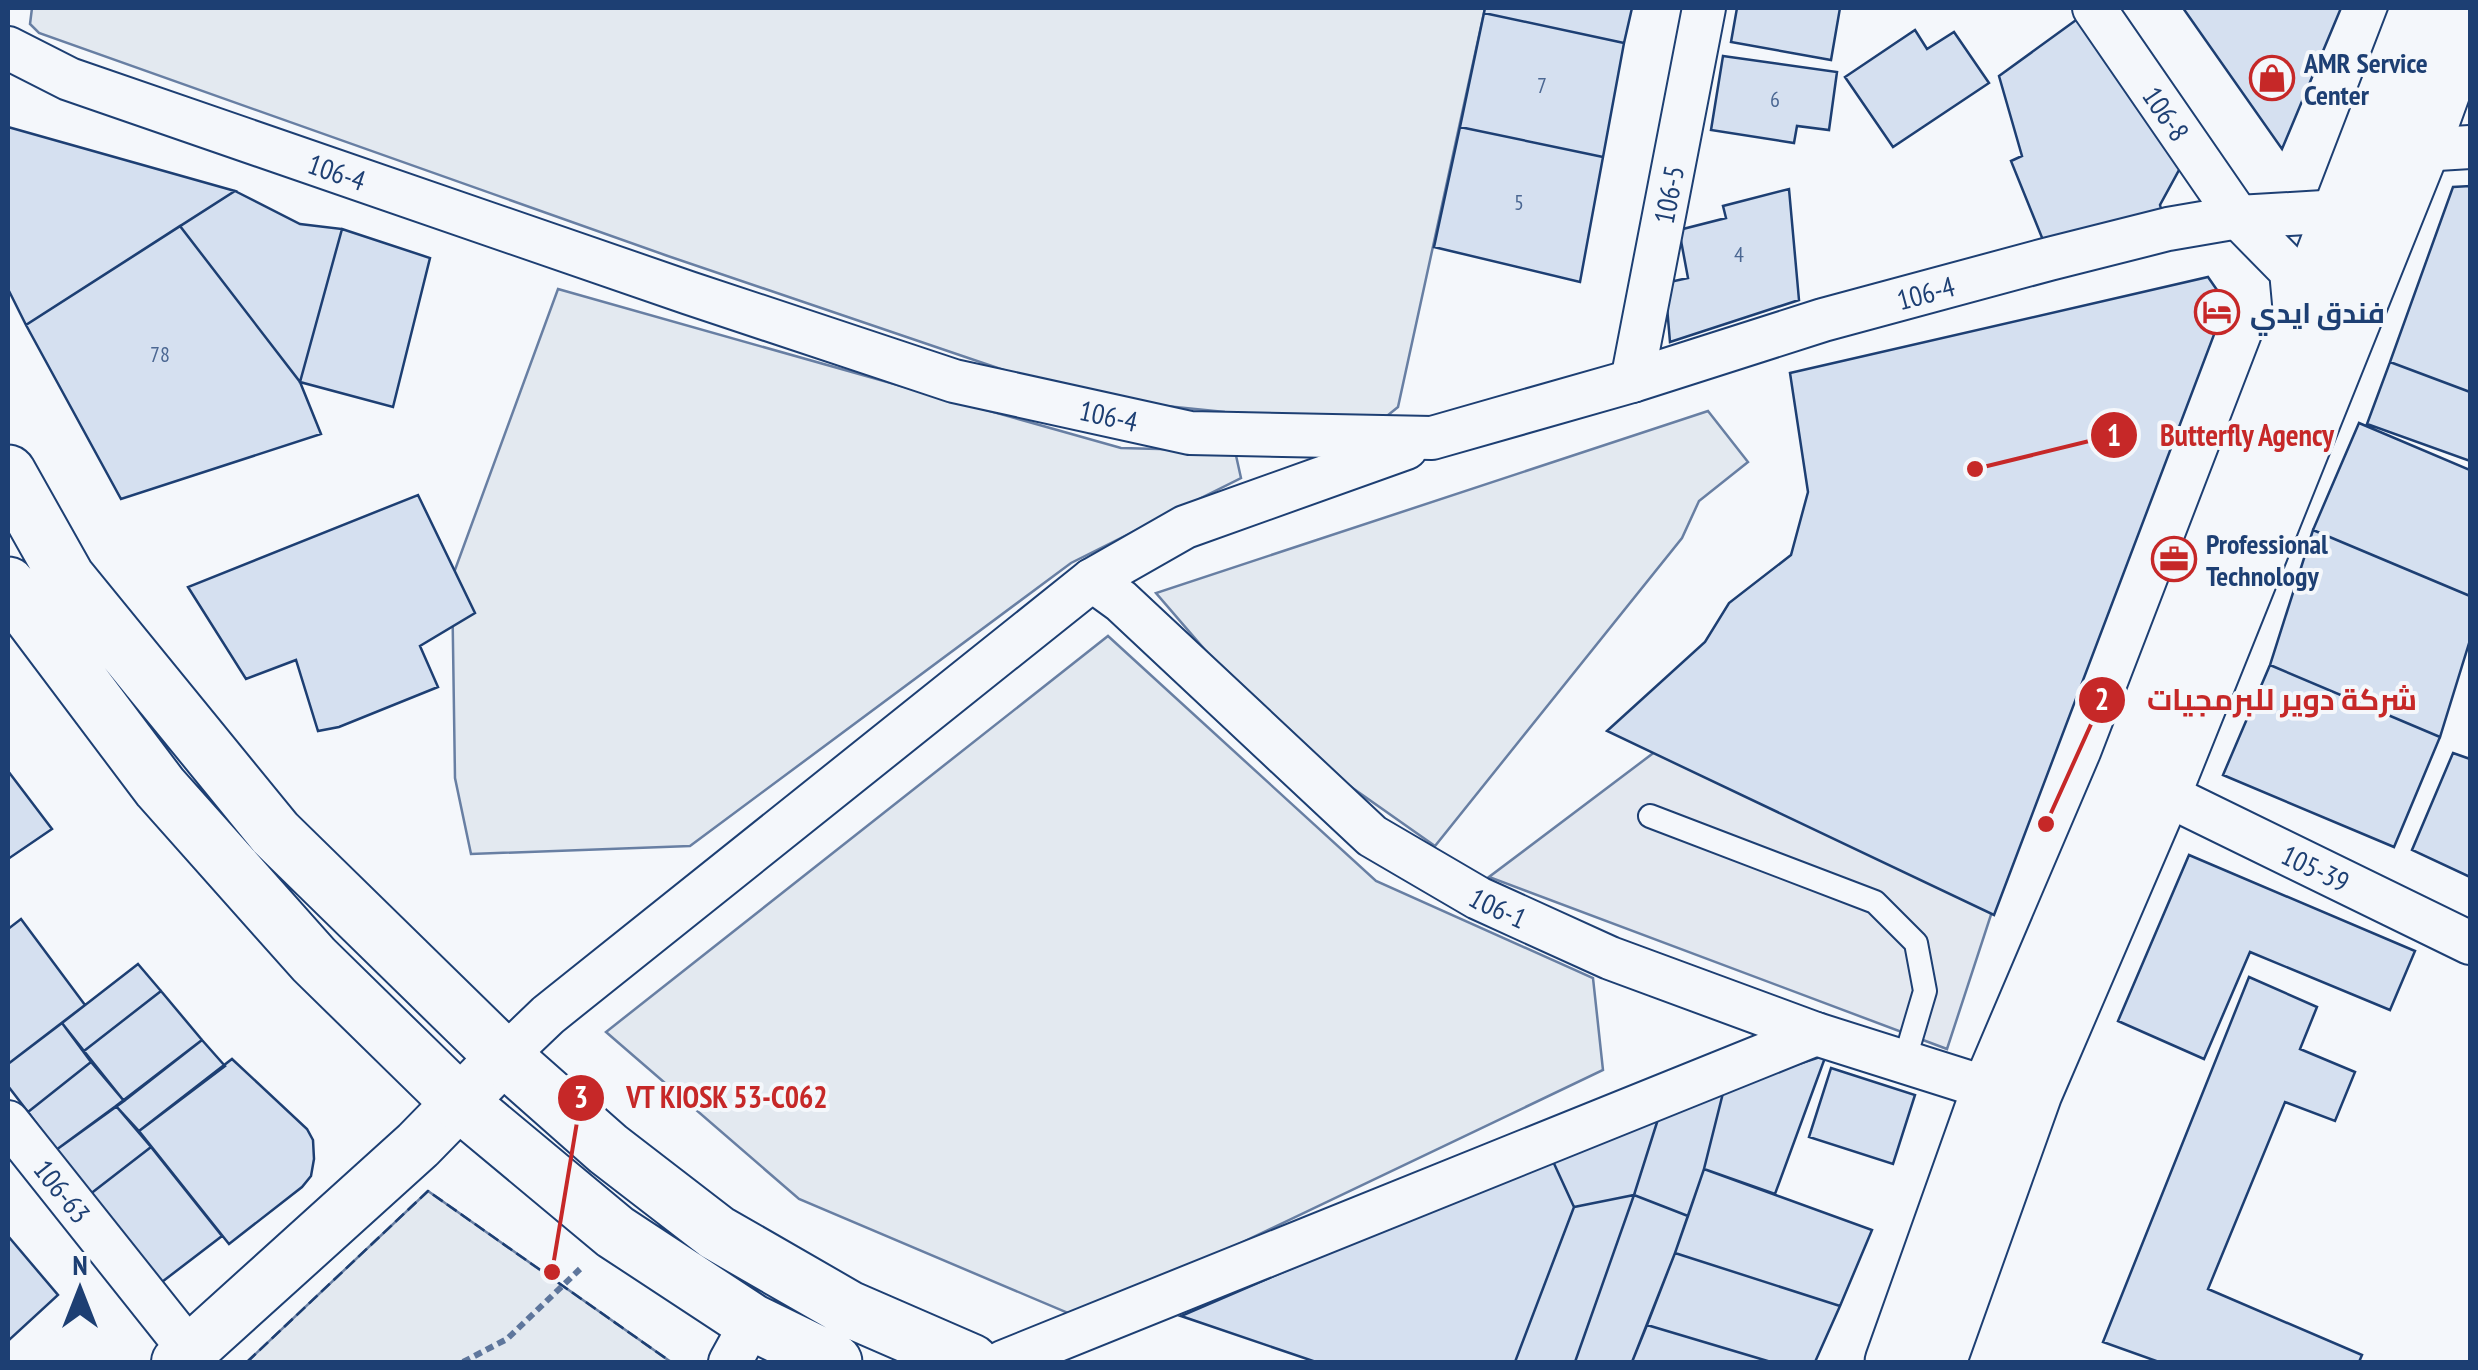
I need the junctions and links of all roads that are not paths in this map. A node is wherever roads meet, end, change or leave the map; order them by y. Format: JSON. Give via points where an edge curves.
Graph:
{"nodes":[{"id":1,"x":1704,"y":8,"type":"edge"},
{"id":2,"x":2094,"y":8,"type":"edge"},
{"id":3,"x":2418,"y":8,"type":"edge"},
{"id":4,"x":2470,"y":14,"type":"edge"},
{"id":5,"x":8,"y":48,"type":"edge"},
{"id":6,"x":2446,"y":148,"type":"edge"},
{"id":7,"x":2340,"y":211,"type":"junction"},
{"id":8,"x":2238,"y":217,"type":"junction"},
{"id":9,"x":2296,"y":326,"type":"junction"},
{"id":10,"x":1632,"y":380,"type":"junction"},
{"id":11,"x":1432,"y":438,"type":"junction"},
{"id":12,"x":8,"y":473,"type":"edge"},
{"id":13,"x":1092,"y":580,"type":"junction"},
{"id":14,"x":8,"y":585,"type":"edge"},
{"id":15,"x":2163,"y":793,"type":"junction"},
{"id":16,"x":1650,"y":816,"type":"dead end"},
{"id":17,"x":2470,"y":943,"type":"edge"},
{"id":18,"x":1816,"y":1034,"type":"junction"},
{"id":19,"x":504,"y":1057,"type":"junction"},
{"id":20,"x":1904,"y":1062,"type":"junction"},
{"id":21,"x":1990,"y":1089,"type":"junction"},
{"id":22,"x":459,"y":1102,"type":"junction"},
{"id":23,"x":8,"y":1122,"type":"edge"},
{"id":24,"x":741,"y":1342,"type":"edge"},
{"id":25,"x":184,"y":1357,"type":"edge"},
{"id":26,"x":834,"y":1362,"type":"edge"},
{"id":27,"x":970,"y":1362,"type":"edge"},
{"id":28,"x":1003,"y":1362,"type":"edge"},
{"id":29,"x":1893,"y":1362,"type":"edge"},
{"id":30,"x":1938,"y":1362,"type":"edge"}],
"edges":[{"from":1,"to":10,"type":"street","name":"106-5"},
{"from":2,"to":8,"type":"street","name":"106-8"},
{"from":3,"to":7,"type":"main road"},
{"from":4,"to":6,"type":"main road"},
{"from":5,"to":11,"type":"street","name":"106-4","via":[[70,79],[954,380],[1190,433]]},
{"from":6,"to":15,"type":"main road"},
{"from":7,"to":8,"type":"street","name":"106-4"},
{"from":7,"to":9,"type":"main road"},
{"from":8,"to":9,"type":"street","name":"106-8","via":[[2291,270]]},
{"from":8,"to":10,"type":"street","name":"106-4","via":[[2011,269]]},
{"from":9,"to":21,"type":"main road","via":[[2126,770]]},
{"from":10,"to":11,"type":"street","name":"106-4"},
{"from":11,"to":13,"type":"street","via":[[1185,527]]},
{"from":12,"to":19,"type":"main road","via":[[67,578],[274,833]]},
{"from":13,"to":18,"type":"street","name":"106-1","via":[[1372,836],[1478,898],[1610,958]]},
{"from":13,"to":19,"type":"street"},
{"from":14,"to":22,"type":"main road","via":[[160,787],[314,960]]},
{"from":15,"to":17,"type":"street","name":"105-39"},
{"from":15,"to":30,"type":"main road","via":[[2034,1094]]},
{"from":16,"to":20,"type":"lane","via":[[1876,902],[1916,943],[1926,991]]},
{"from":18,"to":20,"type":"street","name":"106-1"},
{"from":18,"to":28,"type":"street"},
{"from":19,"to":22,"type":"street"},
{"from":19,"to":27,"type":"main road","via":[[717,1234],[849,1309]]},
{"from":20,"to":21,"type":"street","name":"106-1"},
{"from":21,"to":29,"type":"main road"},
{"from":22,"to":24,"type":"main road"},
{"from":22,"to":25,"type":"street"},
{"from":23,"to":25,"type":"street","name":"106-63"},
{"from":24,"to":26,"type":"main road"}]}
